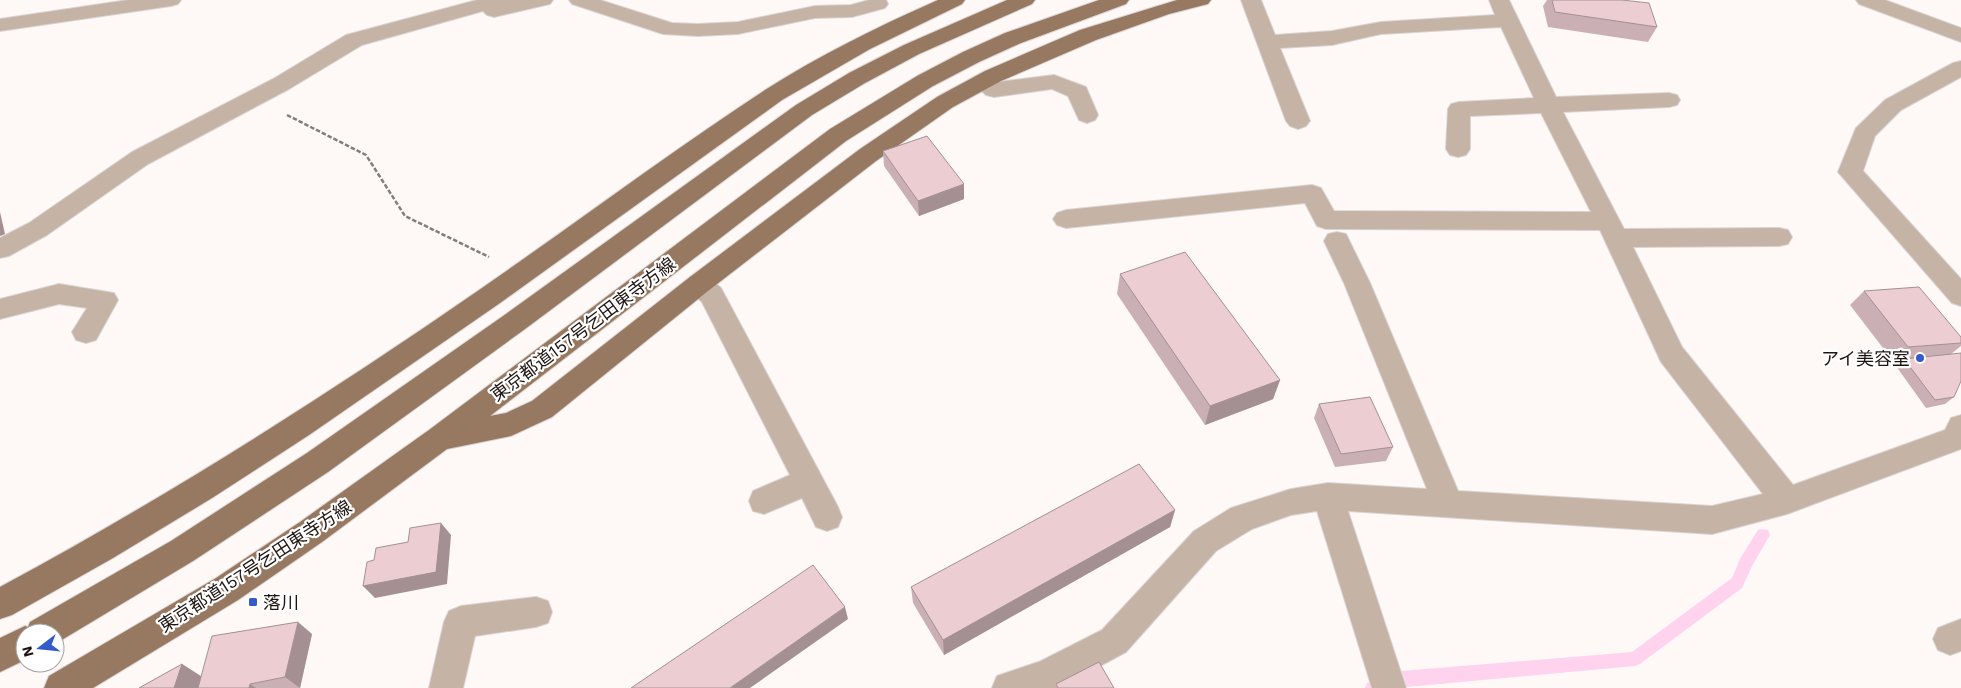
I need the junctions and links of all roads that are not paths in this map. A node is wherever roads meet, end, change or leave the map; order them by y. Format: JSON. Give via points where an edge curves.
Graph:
{"nodes":[{"id":1,"x":170,"y":0,"type":"edge"},
{"id":2,"x":542,"y":0,"type":"edge"},
{"id":3,"x":578,"y":0,"type":"edge"},
{"id":4,"x":955,"y":0,"type":"edge"},
{"id":5,"x":1025,"y":0,"type":"edge"},
{"id":6,"x":1119,"y":0,"type":"edge"},
{"id":7,"x":1202,"y":0,"type":"edge"},
{"id":8,"x":1251,"y":0,"type":"edge"},
{"id":9,"x":1866,"y":0,"type":"edge"},
{"id":10,"x":495,"y":2,"type":"edge"},
{"id":11,"x":878,"y":4,"type":"dead end"},
{"id":12,"x":66,"y":7,"type":"edge"},
{"id":13,"x":1504,"y":10,"type":"edge"},
{"id":14,"x":0,"y":25,"type":"edge"},
{"id":15,"x":1961,"y":35,"type":"edge"},
{"id":16,"x":1268,"y":42,"type":"junction"},
{"id":17,"x":1961,"y":68,"type":"edge"},
{"id":18,"x":983,"y":82,"type":"junction"},
{"id":19,"x":1669,"y":100,"type":"dead end"},
{"id":20,"x":1549,"y":106,"type":"junction"},
{"id":21,"x":1087,"y":115,"type":"dead end"},
{"id":22,"x":1298,"y":121,"type":"dead end"},
{"id":23,"x":1458,"y":149,"type":"dead end"},
{"id":24,"x":1066,"y":219,"type":"dead end"},
{"id":25,"x":1612,"y":230,"type":"junction"},
{"id":26,"x":1780,"y":238,"type":"dead end"},
{"id":27,"x":1336,"y":241,"type":"dead end"},
{"id":28,"x":0,"y":249,"type":"edge"},
{"id":29,"x":699,"y":284,"type":"junction"},
{"id":30,"x":1961,"y":296,"type":"edge"},
{"id":31,"x":0,"y":309,"type":"edge"},
{"id":32,"x":86,"y":332,"type":"dead end"},
{"id":33,"x":1959,"y":435,"type":"edge"},
{"id":34,"x":438,"y":438,"type":"junction"},
{"id":35,"x":808,"y":481,"type":"junction"},
{"id":36,"x":1328,"y":496,"type":"junction"},
{"id":37,"x":764,"y":501,"type":"dead end"},
{"id":38,"x":1787,"y":501,"type":"junction"},
{"id":39,"x":1448,"y":503,"type":"junction"},
{"id":40,"x":827,"y":517,"type":"dead end"},
{"id":41,"x":0,"y":604,"type":"edge"},
{"id":42,"x":536,"y":612,"type":"dead end"},
{"id":43,"x":60,"y":623,"type":"edge"},
{"id":44,"x":15,"y":648,"type":"edge"},
{"id":45,"x":0,"y":656,"type":"edge"},
{"id":46,"x":62,"y":688,"type":"edge"},
{"id":47,"x":446,"y":688,"type":"edge"},
{"id":48,"x":1009,"y":688,"type":"edge"},
{"id":49,"x":1389,"y":688,"type":"edge"}],
"edges":[{"from":1,"to":12,"type":"street"},
{"from":2,"to":10,"type":"street","via":[[494,11]]},
{"from":3,"to":11,"type":"street","via":[[670,29],[698,30],[738,28],[815,12],[852,11]]},
{"from":4,"to":41,"type":"main road","via":[[878,35],[774,95],[258,454],[79,562]]},
{"from":5,"to":43,"type":"main road","via":[[898,55],[804,111],[282,488],[199,542]]},
{"from":6,"to":34,"type":"main road","name":"東京都道157号乞田東寺方線","via":[[1039,28],[971,57],[924,80],[838,135]]},
{"from":7,"to":18,"type":"main road","via":[[1088,35]]},
{"from":8,"to":16,"type":"street"},
{"from":9,"to":15,"type":"street"},
{"from":10,"to":28,"type":"street","via":[[354,40],[254,98],[140,158],[38,229]]},
{"from":12,"to":14,"type":"street"},
{"from":13,"to":16,"type":"street","via":[[1332,38]]},
{"from":13,"to":20,"type":"street"},
{"from":16,"to":22,"type":"street"},
{"from":17,"to":30,"type":"street","via":[[1893,105],[1864,133],[1850,172]]},
{"from":18,"to":21,"type":"street","via":[[994,90],[1054,82],[1078,92]]},
{"from":18,"to":29,"type":"main road","via":[[945,102],[868,155]]},
{"from":19,"to":20,"type":"street"},
{"from":20,"to":23,"type":"street","via":[[1459,109]]},
{"from":20,"to":25,"type":"street"},
{"from":24,"to":25,"type":"street","via":[[1312,194],[1326,220]]},
{"from":25,"to":26,"type":"street"},
{"from":25,"to":38,"type":"street","via":[[1671,354]]},
{"from":27,"to":39,"type":"street","via":[[1357,283]]},
{"from":29,"to":34,"type":"main road","via":[[542,409],[510,424]]},
{"from":29,"to":35,"type":"street","via":[[712,295]]},
{"from":31,"to":32,"type":"street","via":[[59,294],[106,300]]},
{"from":33,"to":38,"type":"street"},
{"from":34,"to":46,"type":"main road","name":"東京都道157号乞田東寺方線","via":[[311,532],[227,589]]},
{"from":35,"to":37,"type":"street"},
{"from":35,"to":40,"type":"street"},
{"from":36,"to":39,"type":"street"},
{"from":36,"to":48,"type":"street","via":[[1290,502],[1242,518],[1205,541],[1114,641],[1047,676]]},
{"from":36,"to":49,"type":"street"},
{"from":38,"to":39,"type":"street","via":[[1712,520]]},
{"from":42,"to":47,"type":"street","via":[[461,622]]},
{"from":44,"to":45,"type":"main road"}]}
